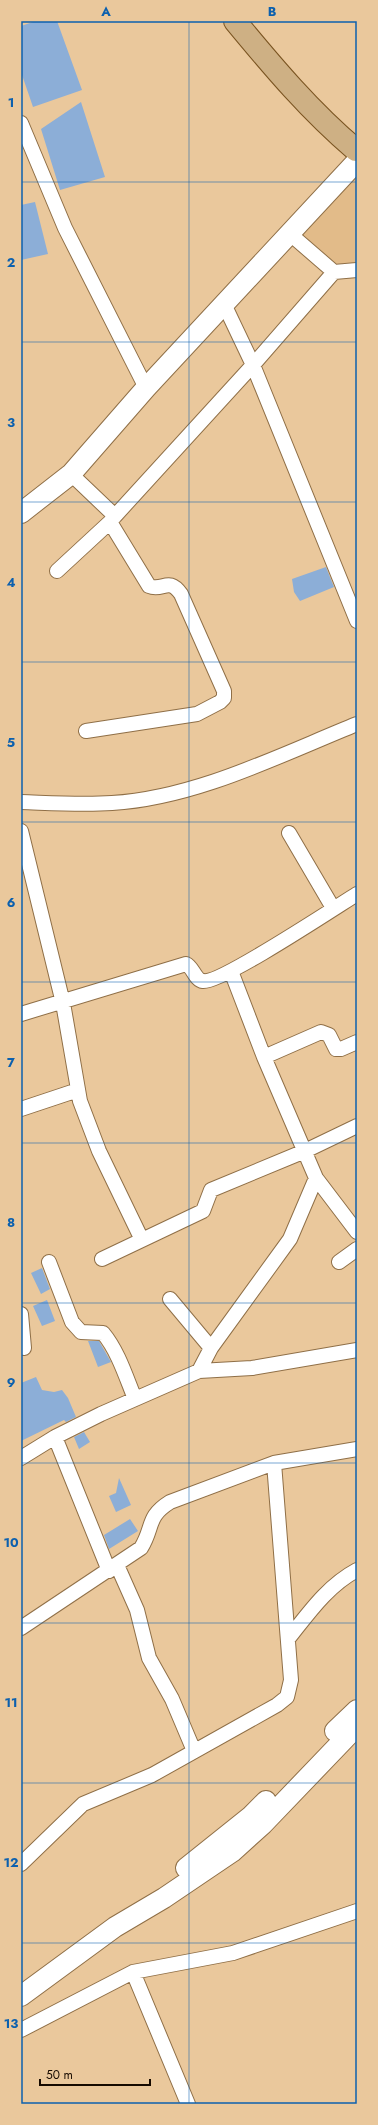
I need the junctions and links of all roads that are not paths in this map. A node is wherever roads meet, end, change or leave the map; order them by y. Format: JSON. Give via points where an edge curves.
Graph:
{"nodes":[{"id":1,"x":235,"y":21,"type":"edge"},
{"id":2,"x":254,"y":21,"type":"edge"},
{"id":3,"x":21,"y":123,"type":"edge"},
{"id":4,"x":26,"y":148,"type":"edge"},
{"id":5,"x":357,"y":150,"type":"edge"},
{"id":6,"x":289,"y":233,"type":"junction"},
{"id":7,"x":357,"y":270,"type":"edge"},
{"id":8,"x":334,"y":272,"type":"junction"},
{"id":9,"x":224,"y":304,"type":"junction"},
{"id":10,"x":253,"y":365,"type":"junction"},
{"id":11,"x":146,"y":388,"type":"junction"},
{"id":12,"x":71,"y":474,"type":"junction"},
{"id":13,"x":21,"y":512,"type":"edge"},
{"id":14,"x":112,"y":519,"type":"junction"},
{"id":15,"x":57,"y":571,"type":"dead end"},
{"id":16,"x":357,"y":621,"type":"edge"},
{"id":17,"x":357,"y":724,"type":"edge"},
{"id":18,"x":86,"y":731,"type":"dead end"},
{"id":19,"x":21,"y":802,"type":"edge"},
{"id":20,"x":21,"y":831,"type":"edge"},
{"id":21,"x":288,"y":833,"type":"dead end"},
{"id":22,"x":357,"y":894,"type":"edge"},
{"id":23,"x":333,"y":908,"type":"junction"},
{"id":24,"x":231,"y":971,"type":"junction"},
{"id":25,"x":63,"y":1003,"type":"junction"},
{"id":26,"x":21,"y":1014,"type":"edge"},
{"id":27,"x":357,"y":1042,"type":"edge"},
{"id":28,"x":264,"y":1057,"type":"junction"},
{"id":29,"x":78,"y":1090,"type":"junction"},
{"id":30,"x":21,"y":1109,"type":"edge"},
{"id":31,"x":357,"y":1126,"type":"edge"},
{"id":32,"x":305,"y":1151,"type":"junction"},
{"id":33,"x":316,"y":1178,"type":"junction"},
{"id":34,"x":357,"y":1232,"type":"edge"},
{"id":35,"x":142,"y":1240,"type":"junction"},
{"id":36,"x":357,"y":1249,"type":"edge"},
{"id":37,"x":102,"y":1259,"type":"dead end"},
{"id":38,"x":49,"y":1262,"type":"dead end"},
{"id":39,"x":339,"y":1262,"type":"dead end"},
{"id":40,"x":170,"y":1299,"type":"dead end"},
{"id":41,"x":21,"y":1314,"type":"edge"},
{"id":42,"x":24,"y":1348,"type":"dead end"},
{"id":43,"x":211,"y":1348,"type":"junction"},
{"id":44,"x":357,"y":1350,"type":"edge"},
{"id":45,"x":199,"y":1371,"type":"junction"},
{"id":46,"x":135,"y":1399,"type":"junction"},
{"id":47,"x":55,"y":1437,"type":"junction"},
{"id":48,"x":357,"y":1449,"type":"edge"},
{"id":49,"x":21,"y":1458,"type":"edge"},
{"id":50,"x":274,"y":1463,"type":"junction"},
{"id":51,"x":113,"y":1568,"type":"junction"},
{"id":52,"x":357,"y":1570,"type":"edge"},
{"id":53,"x":21,"y":1628,"type":"edge"},
{"id":54,"x":288,"y":1639,"type":"junction"},
{"id":55,"x":354,"y":1723,"type":"edge"},
{"id":56,"x":194,"y":1751,"type":"junction"},
{"id":57,"x":21,"y":1864,"type":"edge"},
{"id":58,"x":357,"y":1911,"type":"edge"},
{"id":59,"x":134,"y":1972,"type":"junction"},
{"id":60,"x":21,"y":1980,"type":"edge"},
{"id":61,"x":21,"y":1996,"type":"edge"},
{"id":62,"x":21,"y":2030,"type":"edge"},
{"id":63,"x":188,"y":2104,"type":"edge"}],
"edges":[{"from":1,"to":5,"type":"main road","via":[[324,123]]},
{"from":2,"to":5,"type":"main road"},
{"from":3,"to":4,"type":"street"},
{"from":4,"to":11,"type":"street"},
{"from":5,"to":6,"type":"street"},
{"from":6,"to":8,"type":"street"},
{"from":6,"to":9,"type":"street"},
{"from":7,"to":8,"type":"street"},
{"from":8,"to":10,"type":"street"},
{"from":9,"to":10,"type":"street"},
{"from":9,"to":11,"type":"street"},
{"from":10,"to":14,"type":"street"},
{"from":10,"to":16,"type":"street"},
{"from":11,"to":12,"type":"street"},
{"from":12,"to":13,"type":"street"},
{"from":12,"to":14,"type":"street"},
{"from":14,"to":15,"type":"street"},
{"from":14,"to":18,"type":"street","via":[[150,586],[153,588],[170,584],[181,594],[224,691],[224,698],[197,714]]},
{"from":17,"to":19,"type":"street","via":[[215,781],[165,795],[112,803]]},
{"from":20,"to":25,"type":"street"},
{"from":21,"to":23,"type":"street"},
{"from":22,"to":23,"type":"street"},
{"from":23,"to":24,"type":"street"},
{"from":24,"to":25,"type":"street","via":[[202,981],[186,964]]},
{"from":24,"to":28,"type":"street"},
{"from":25,"to":26,"type":"street"},
{"from":25,"to":29,"type":"street"},
{"from":27,"to":28,"type":"street","via":[[341,1050],[336,1049],[328,1035],[321,1032]]},
{"from":28,"to":32,"type":"street"},
{"from":29,"to":30,"type":"street"},
{"from":29,"to":35,"type":"street","via":[[99,1151]]},
{"from":31,"to":32,"type":"street"},
{"from":32,"to":33,"type":"street"},
{"from":32,"to":35,"type":"street","via":[[211,1190],[203,1211]]},
{"from":33,"to":34,"type":"street"},
{"from":33,"to":43,"type":"street","via":[[290,1239]]},
{"from":35,"to":37,"type":"street"},
{"from":36,"to":39,"type":"street"},
{"from":38,"to":46,"type":"street","via":[[72,1322],[81,1332],[103,1333],[112,1345]]},
{"from":40,"to":43,"type":"street"},
{"from":41,"to":42,"type":"street"},
{"from":43,"to":45,"type":"street"},
{"from":44,"to":45,"type":"street","via":[[252,1368]]},
{"from":45,"to":46,"type":"street"},
{"from":46,"to":47,"type":"street"},
{"from":47,"to":49,"type":"street"},
{"from":47,"to":51,"type":"street"},
{"from":48,"to":50,"type":"street"},
{"from":50,"to":51,"type":"street","via":[[170,1502],[158,1509],[141,1548]]},
{"from":50,"to":54,"type":"street"},
{"from":51,"to":53,"type":"street"},
{"from":51,"to":56,"type":"street","via":[[137,1610],[149,1658],[172,1699]]},
{"from":52,"to":54,"type":"street","via":[[317,1602]]},
{"from":54,"to":56,"type":"street","via":[[291,1680],[286,1697],[277,1705]]},
{"from":55,"to":60,"type":"street","via":[[196,1862],[72,1941]]},
{"from":55,"to":61,"type":"street","via":[[263,1824],[232,1852],[164,1898],[115,1927]]},
{"from":56,"to":57,"type":"street","via":[[152,1775],[83,1804]]},
{"from":58,"to":59,"type":"street","via":[[233,1953]]},
{"from":59,"to":62,"type":"street"},
{"from":59,"to":63,"type":"street"}]}
